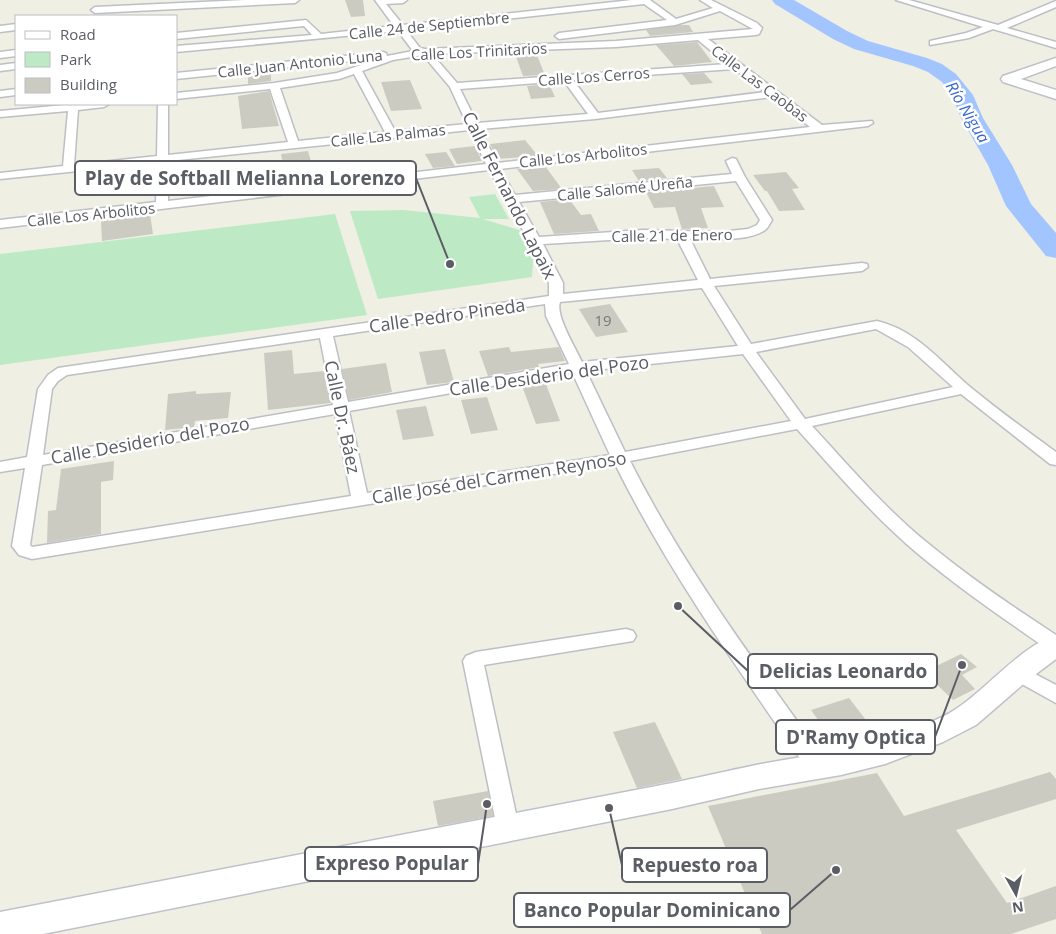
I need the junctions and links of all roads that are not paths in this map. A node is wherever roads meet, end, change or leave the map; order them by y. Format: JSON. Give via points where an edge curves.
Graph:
{"nodes":[{"id":1,"x":93,"y":0,"type":"edge"},
{"id":2,"x":296,"y":0,"type":"edge"},
{"id":3,"x":403,"y":0,"type":"edge"},
{"id":4,"x":704,"y":0,"type":"edge"},
{"id":5,"x":900,"y":0,"type":"edge"},
{"id":6,"x":380,"y":1,"type":"edge"},
{"id":7,"x":153,"y":4,"type":"edge"},
{"id":8,"x":1056,"y":4,"type":"edge"},
{"id":9,"x":721,"y":8,"type":"junction"},
{"id":10,"x":96,"y":13,"type":"edge"},
{"id":11,"x":675,"y":22,"type":"junction"},
{"id":12,"x":15,"y":27,"type":"edge"},
{"id":13,"x":399,"y":28,"type":"junction"},
{"id":14,"x":994,"y":28,"type":"junction"},
{"id":15,"x":0,"y":29,"type":"edge"},
{"id":16,"x":603,"y":32,"type":"junction"},
{"id":17,"x":178,"y":36,"type":"edge"},
{"id":18,"x":319,"y":37,"type":"junction"},
{"id":19,"x":701,"y":38,"type":"junction"},
{"id":20,"x":933,"y":42,"type":"dead end"},
{"id":21,"x":616,"y":44,"type":"junction"},
{"id":22,"x":1056,"y":45,"type":"edge"},
{"id":23,"x":178,"y":49,"type":"edge"},
{"id":24,"x":421,"y":51,"type":"junction"},
{"id":25,"x":15,"y":53,"type":"edge"},
{"id":26,"x":0,"y":55,"type":"edge"},
{"id":27,"x":1056,"y":62,"type":"edge"},
{"id":28,"x":15,"y":66,"type":"edge"},
{"id":29,"x":734,"y":66,"type":"junction"},
{"id":30,"x":0,"y":68,"type":"edge"},
{"id":31,"x":357,"y":71,"type":"junction"},
{"id":32,"x":178,"y":76,"type":"edge"},
{"id":33,"x":567,"y":79,"type":"junction"},
{"id":34,"x":274,"y":86,"type":"junction"},
{"id":35,"x":454,"y":86,"type":"junction"},
{"id":36,"x":15,"y":92,"type":"edge"},
{"id":37,"x":0,"y":94,"type":"edge"},
{"id":38,"x":775,"y":94,"type":"junction"},
{"id":39,"x":1056,"y":95,"type":"edge"},
{"id":40,"x":178,"y":96,"type":"edge"},
{"id":41,"x":94,"y":105,"type":"edge"},
{"id":42,"x":163,"y":105,"type":"edge"},
{"id":43,"x":73,"y":107,"type":"junction"},
{"id":44,"x":0,"y":114,"type":"edge"},
{"id":45,"x":595,"y":116,"type":"junction"},
{"id":46,"x":868,"y":123,"type":"dead end"},
{"id":47,"x":475,"y":127,"type":"junction"},
{"id":48,"x":820,"y":128,"type":"junction"},
{"id":49,"x":392,"y":134,"type":"junction"},
{"id":50,"x":294,"y":145,"type":"junction"},
{"id":51,"x":163,"y":158,"type":"junction"},
{"id":52,"x":732,"y":161,"type":"dead end"},
{"id":53,"x":492,"y":165,"type":"junction"},
{"id":54,"x":68,"y":169,"type":"junction"},
{"id":55,"x":0,"y":176,"type":"edge"},
{"id":56,"x":739,"y":177,"type":"junction"},
{"id":57,"x":511,"y":199,"type":"junction"},
{"id":58,"x":162,"y":206,"type":"junction"},
{"id":59,"x":0,"y":224,"type":"edge"},
{"id":60,"x":681,"y":234,"type":"junction"},
{"id":61,"x":535,"y":241,"type":"junction"},
{"id":62,"x":862,"y":267,"type":"dead end"},
{"id":63,"x":706,"y":284,"type":"junction"},
{"id":64,"x":554,"y":300,"type":"junction"},
{"id":65,"x":326,"y":334,"type":"junction"},
{"id":66,"x":747,"y":349,"type":"junction"},
{"id":67,"x":578,"y":368,"type":"junction"},
{"id":68,"x":964,"y":389,"type":"junction"},
{"id":69,"x":341,"y":408,"type":"junction"},
{"id":70,"x":800,"y":424,"type":"junction"},
{"id":71,"x":620,"y":458,"type":"junction"},
{"id":72,"x":34,"y":460,"type":"junction"},
{"id":73,"x":1056,"y":460,"type":"edge"},
{"id":74,"x":0,"y":467,"type":"edge"},
{"id":75,"x":360,"y":500,"type":"junction"},
{"id":76,"x":626,"y":636,"type":"dead end"},
{"id":77,"x":1056,"y":645,"type":"edge"},
{"id":78,"x":1018,"y":673,"type":"junction"},
{"id":79,"x":1056,"y":695,"type":"edge"},
{"id":80,"x":818,"y":767,"type":"junction"},
{"id":81,"x":508,"y":828,"type":"junction"},
{"id":82,"x":0,"y":927,"type":"edge"}],
"edges":[{"from":1,"to":10,"type":"street"},
{"from":2,"to":7,"type":"street"},
{"from":3,"to":6,"type":"street"},
{"from":4,"to":9,"type":"street"},
{"from":5,"to":14,"type":"street"},
{"from":6,"to":13,"type":"street","name":"Calle Fernando Lapaix"},
{"from":7,"to":10,"type":"street"},
{"from":8,"to":14,"type":"street"},
{"from":9,"to":11,"type":"street","name":"Calle Juan Antonio Luna"},
{"from":9,"to":19,"type":"street","name":"Calle Los Trinitarios","via":[[754,25],[758,28],[756,32]]},
{"from":11,"to":13,"type":"street","name":"Calle 24 de Septiembre","via":[[646,1]]},
{"from":11,"to":16,"type":"street","name":"Calle Juan Antonio Luna"},
{"from":12,"to":15,"type":"street"},
{"from":13,"to":18,"type":"street","name":"Calle 24 de Septiembre"},
{"from":13,"to":24,"type":"street","name":"Calle Fernando Lapaix"},
{"from":14,"to":20,"type":"street"},
{"from":14,"to":22,"type":"street"},
{"from":16,"to":21,"type":"street"},
{"from":16,"to":24,"type":"street","name":"Calle Juan Antonio Luna"},
{"from":17,"to":18,"type":"street","via":[[306,22]]},
{"from":18,"to":23,"type":"street","name":"Calle 24 de Septiembre"},
{"from":19,"to":21,"type":"street","name":"Calle Los Trinitarios"},
{"from":19,"to":29,"type":"street","name":"Calle Las Caobas"},
{"from":21,"to":24,"type":"street","name":"Calle Los Trinitarios"},
{"from":24,"to":31,"type":"street","name":"Calle Los Trinitarios"},
{"from":24,"to":32,"type":"street","name":"Calle Juan Antonio Luna"},
{"from":24,"to":35,"type":"street","name":"Calle Fernando Lapaix"},
{"from":25,"to":26,"type":"street"},
{"from":27,"to":39,"type":"main road","via":[[1008,79]]},
{"from":28,"to":30,"type":"street"},
{"from":29,"to":33,"type":"street","name":"Calle Los Cerros"},
{"from":29,"to":38,"type":"street","name":"Calle Las Caobas"},
{"from":31,"to":34,"type":"street","name":"Calle Los Trinitarios"},
{"from":31,"to":49,"type":"street"},
{"from":33,"to":35,"type":"street","name":"Calle Los Cerros"},
{"from":33,"to":45,"type":"street"},
{"from":34,"to":40,"type":"street","name":"Calle Los Trinitarios"},
{"from":34,"to":50,"type":"street"},
{"from":35,"to":47,"type":"street","name":"Calle Fernando Lapaix"},
{"from":36,"to":37,"type":"street"},
{"from":38,"to":45,"type":"street","name":"Calle Las Palmas"},
{"from":38,"to":48,"type":"street","name":"Calle Las Caobas"},
{"from":41,"to":43,"type":"street"},
{"from":42,"to":51,"type":"street"},
{"from":43,"to":44,"type":"street"},
{"from":43,"to":54,"type":"street"},
{"from":45,"to":47,"type":"street","name":"Calle Las Palmas"},
{"from":46,"to":48,"type":"street","name":"Calle Los Arbolitos"},
{"from":47,"to":49,"type":"street","name":"Calle Las Palmas"},
{"from":47,"to":53,"type":"street","name":"Calle Fernando Lapaix"},
{"from":48,"to":53,"type":"street","name":"Calle Los Arbolitos"},
{"from":49,"to":50,"type":"street","name":"Calle Las Palmas"},
{"from":50,"to":51,"type":"street","name":"Calle Las Palmas"},
{"from":51,"to":54,"type":"street","name":"Calle Las Palmas"},
{"from":51,"to":58,"type":"street"},
{"from":52,"to":56,"type":"street","name":"Calle 21 de Enero"},
{"from":53,"to":57,"type":"street","name":"Calle Fernando Lapaix"},
{"from":53,"to":58,"type":"street","name":"Calle Los Arbolitos"},
{"from":54,"to":55,"type":"street","name":"Calle Las Palmas"},
{"from":56,"to":57,"type":"street","name":"Calle Salomé Ureña"},
{"from":56,"to":60,"type":"street","name":"Calle 21 de Enero","via":[[766,220],[762,226],[751,232],[720,236]]},
{"from":57,"to":61,"type":"street","name":"Calle Fernando Lapaix"},
{"from":58,"to":59,"type":"street","name":"Calle Los Arbolitos"},
{"from":60,"to":61,"type":"street","name":"Calle 21 de Enero"},
{"from":60,"to":63,"type":"street"},
{"from":61,"to":64,"type":"street","name":"Calle Fernando Lapaix","via":[[556,282]]},
{"from":62,"to":63,"type":"street","name":"Calle Pedro Pineda"},
{"from":63,"to":64,"type":"street","name":"Calle Pedro Pineda"},
{"from":63,"to":66,"type":"street"},
{"from":64,"to":65,"type":"street","name":"Calle Pedro Pineda"},
{"from":64,"to":67,"type":"street","name":"Calle Fernando Lapaix","via":[[551,307],[553,316]]},
{"from":65,"to":69,"type":"street","name":"Calle Dr. Báez"},
{"from":65,"to":72,"type":"street","name":"Calle Pedro Pineda","via":[[63,370],[45,390]]},
{"from":66,"to":67,"type":"street","name":"Calle Desiderio del Pozo"},
{"from":66,"to":68,"type":"street","name":"Calle Desiderio del Pozo","via":[[877,325],[908,338]]},
{"from":66,"to":70,"type":"street"},
{"from":67,"to":69,"type":"street","name":"Calle Desiderio del Pozo"},
{"from":67,"to":71,"type":"street","name":"Calle Fernando Lapaix"},
{"from":68,"to":70,"type":"street","name":"Calle José del Carmen Reynoso"},
{"from":68,"to":73,"type":"street","name":"Calle Desiderio del Pozo"},
{"from":69,"to":72,"type":"street","name":"Calle Desiderio del Pozo"},
{"from":69,"to":75,"type":"street","name":"Calle Dr. Báez"},
{"from":70,"to":71,"type":"street","name":"Calle José del Carmen Reynoso"},
{"from":70,"to":77,"type":"street","via":[[872,501],[922,548],[982,595]]},
{"from":71,"to":75,"type":"street","name":"Calle José del Carmen Reynoso"},
{"from":71,"to":80,"type":"street","name":"Calle Fernando Lapaix","via":[[662,536],[730,642]]},
{"from":72,"to":74,"type":"street","name":"Calle Desiderio del Pozo"},
{"from":72,"to":75,"type":"street","name":"Calle José del Carmen Reynoso","via":[[21,546],[32,553]]},
{"from":76,"to":81,"type":"street","via":[[473,661]]},
{"from":77,"to":78,"type":"main road"},
{"from":78,"to":79,"type":"street"},
{"from":78,"to":80,"type":"main road","via":[[966,717],[933,734],[885,752]]},
{"from":80,"to":81,"type":"main road"},
{"from":81,"to":82,"type":"main road"}]}
